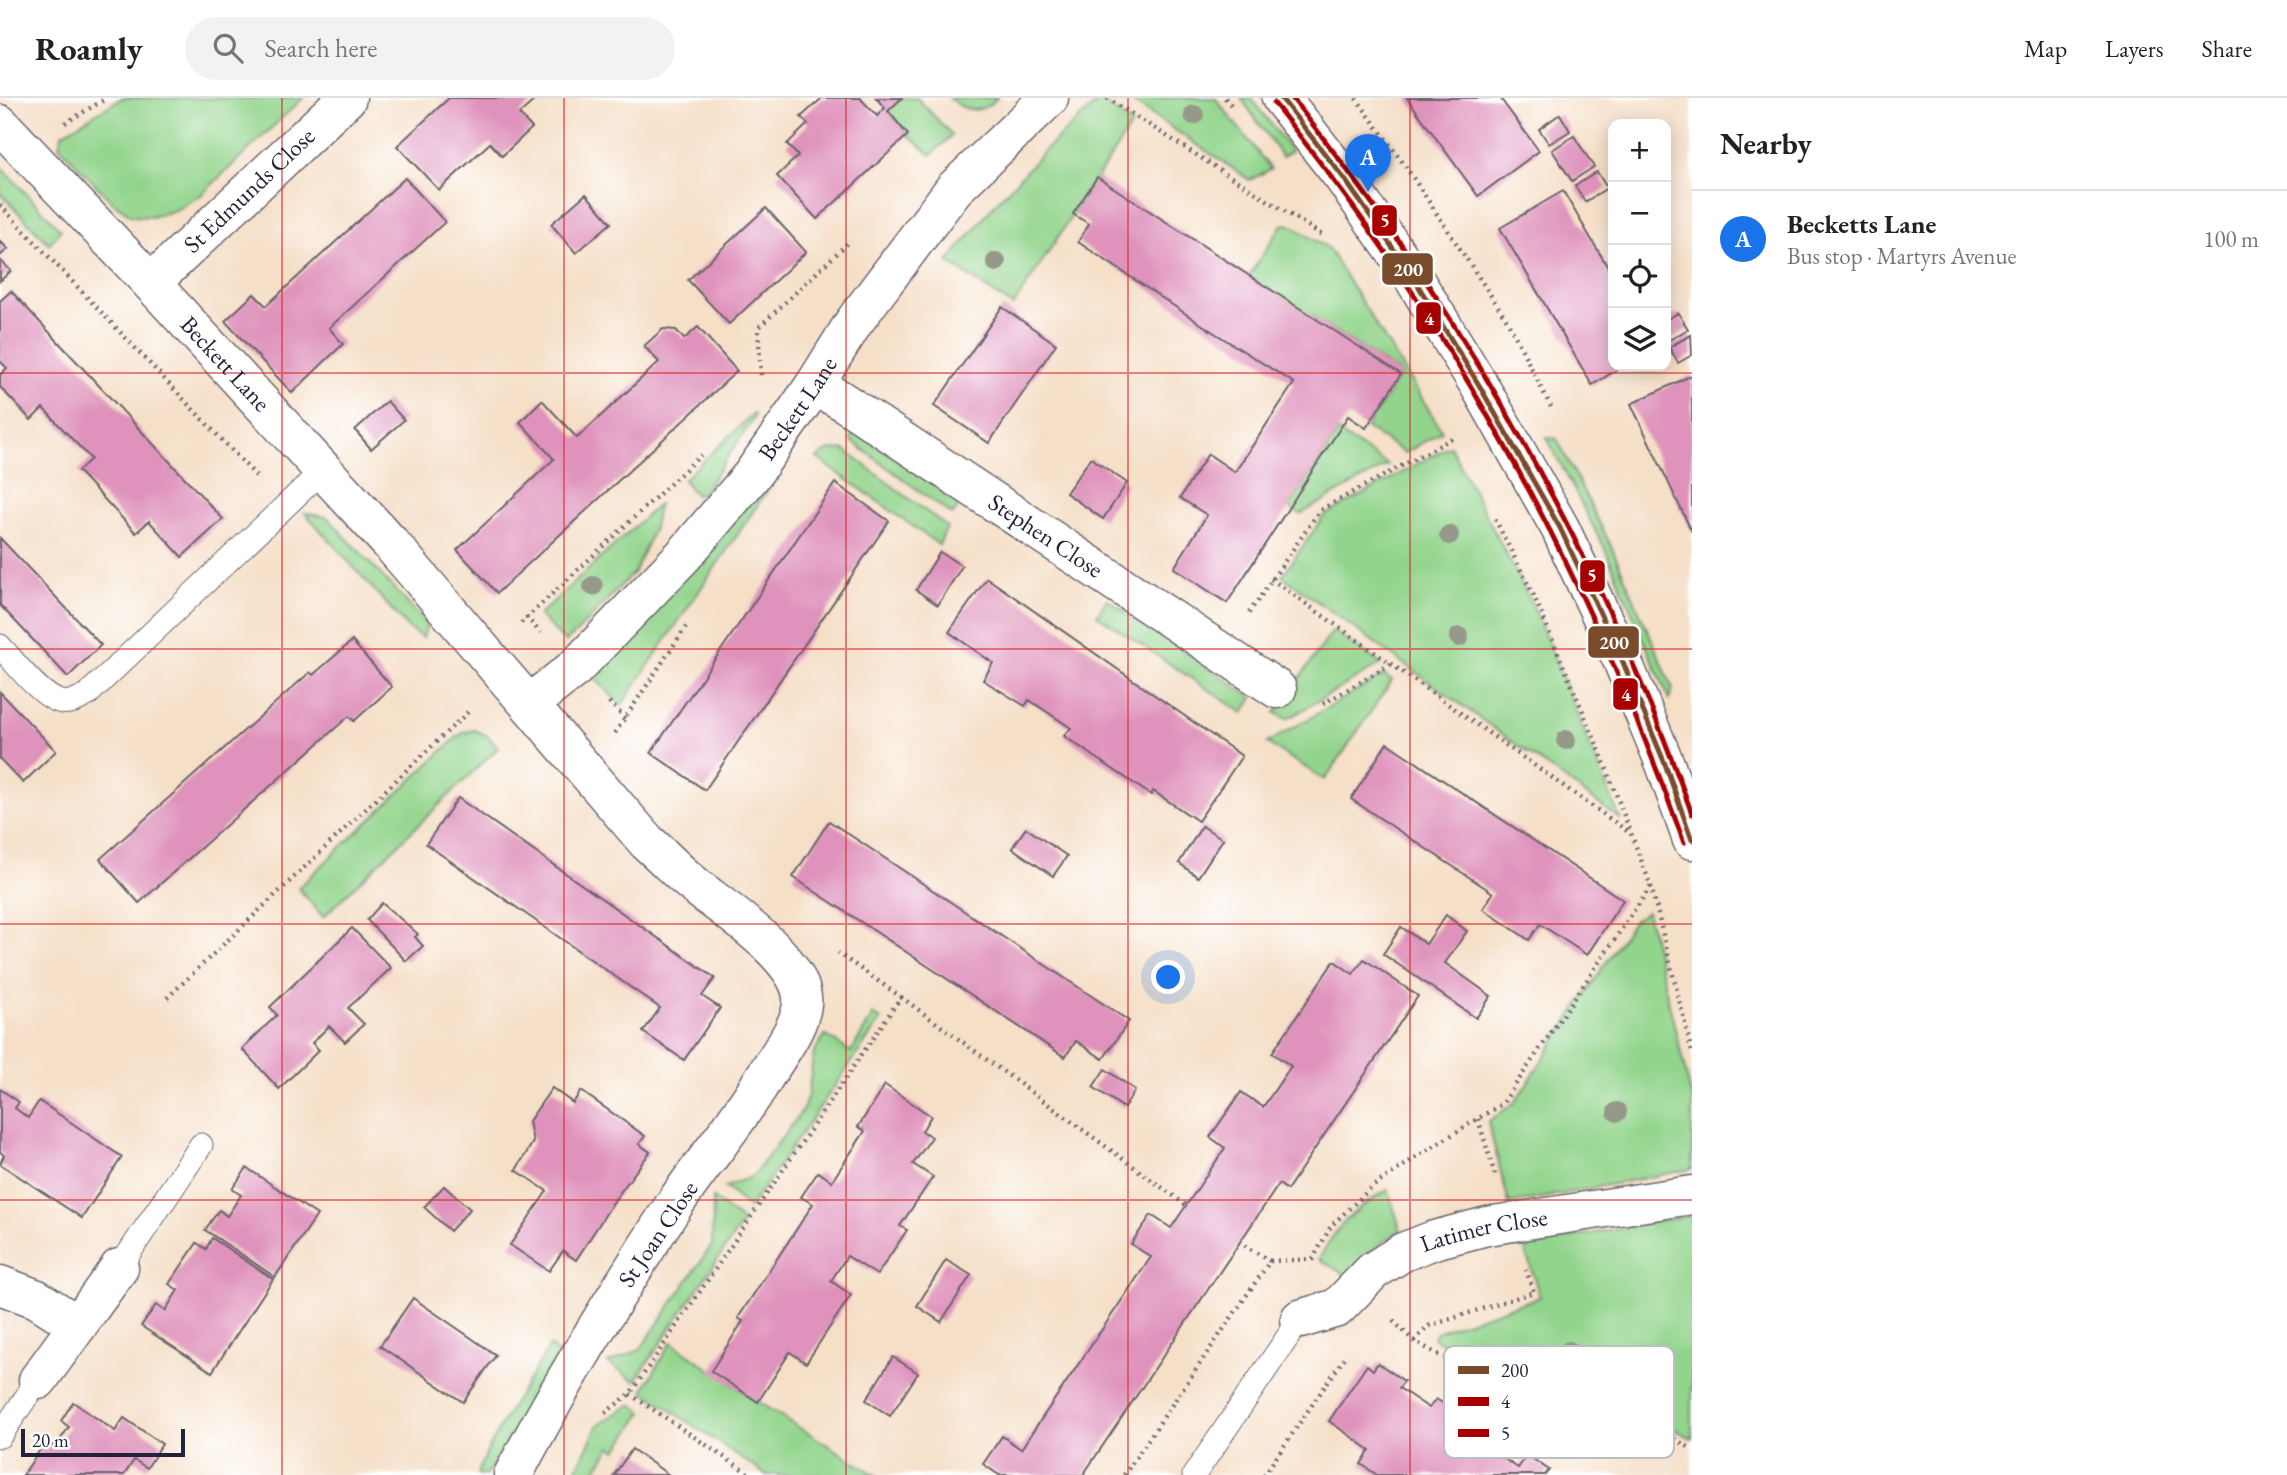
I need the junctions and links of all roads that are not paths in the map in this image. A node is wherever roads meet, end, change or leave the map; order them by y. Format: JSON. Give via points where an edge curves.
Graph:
{"nodes":[{"id":1,"x":347,"y":98,"type":"edge"},
{"id":2,"x":1049,"y":98,"type":"edge"},
{"id":3,"x":1281,"y":98,"type":"edge"},
{"id":4,"x":0,"y":124,"type":"edge"},
{"id":5,"x":151,"y":283,"type":"junction"},
{"id":6,"x":814,"y":386,"type":"junction"},
{"id":7,"x":323,"y":470,"type":"junction"},
{"id":8,"x":0,"y":646,"type":"edge"},
{"id":9,"x":1276,"y":689,"type":"dead end"},
{"id":10,"x":529,"y":704,"type":"junction"},
{"id":11,"x":1692,"y":840,"type":"edge"},
{"id":12,"x":802,"y":996,"type":"joint"},
{"id":13,"x":201,"y":1145,"type":"dead end"},
{"id":14,"x":1692,"y":1195,"type":"edge"},
{"id":15,"x":119,"y":1268,"type":"joint"},
{"id":16,"x":0,"y":1285,"type":"edge"},
{"id":17,"x":1300,"y":1319,"type":"joint"},
{"id":18,"x":78,"y":1325,"type":"junction"},
{"id":19,"x":38,"y":1380,"type":"joint"},
{"id":20,"x":0,"y":1436,"type":"edge"},
{"id":21,"x":513,"y":1475,"type":"edge"},
{"id":22,"x":1194,"y":1475,"type":"edge"}],
"edges":[{"from":1,"to":5,"type":"street","name":"St Edmunds Close"},
{"from":2,"to":6,"type":"street","name":"Beckett Lane","via":[[954,189],[854,322]]},
{"from":3,"to":11,"type":"street","via":[[1410,274],[1553,516],[1622,660]]},
{"from":4,"to":5,"type":"street","name":"Beckett Lane"},
{"from":5,"to":7,"type":"street","name":"Beckett Lane"},
{"from":6,"to":9,"type":"street","name":"Stephen Close"},
{"from":6,"to":10,"type":"street","name":"Beckett Lane","via":[[752,475],[684,555],[575,668]]},
{"from":7,"to":8,"type":"lane","via":[[78,700],[64,703],[51,698]]},
{"from":7,"to":10,"type":"street","name":"Beckett Lane"},
{"from":10,"to":12,"type":"street","name":"Beckett Lane","via":[[647,842],[777,951],[794,973]]},
{"from":12,"to":21,"type":"street","name":"St Joan Close","via":[[802,1015],[742,1113],[678,1200],[601,1320]]},
{"from":13,"to":15,"type":"lane"},
{"from":14,"to":17,"type":"street","name":"Latimer Close","via":[[1487,1226],[1434,1240],[1373,1271],[1337,1308]]},
{"from":15,"to":18,"type":"street"},
{"from":16,"to":18,"type":"street","via":[[37,1299]]},
{"from":17,"to":22,"type":"lane"},
{"from":18,"to":19,"type":"street"},
{"from":19,"to":20,"type":"lane"}]}
